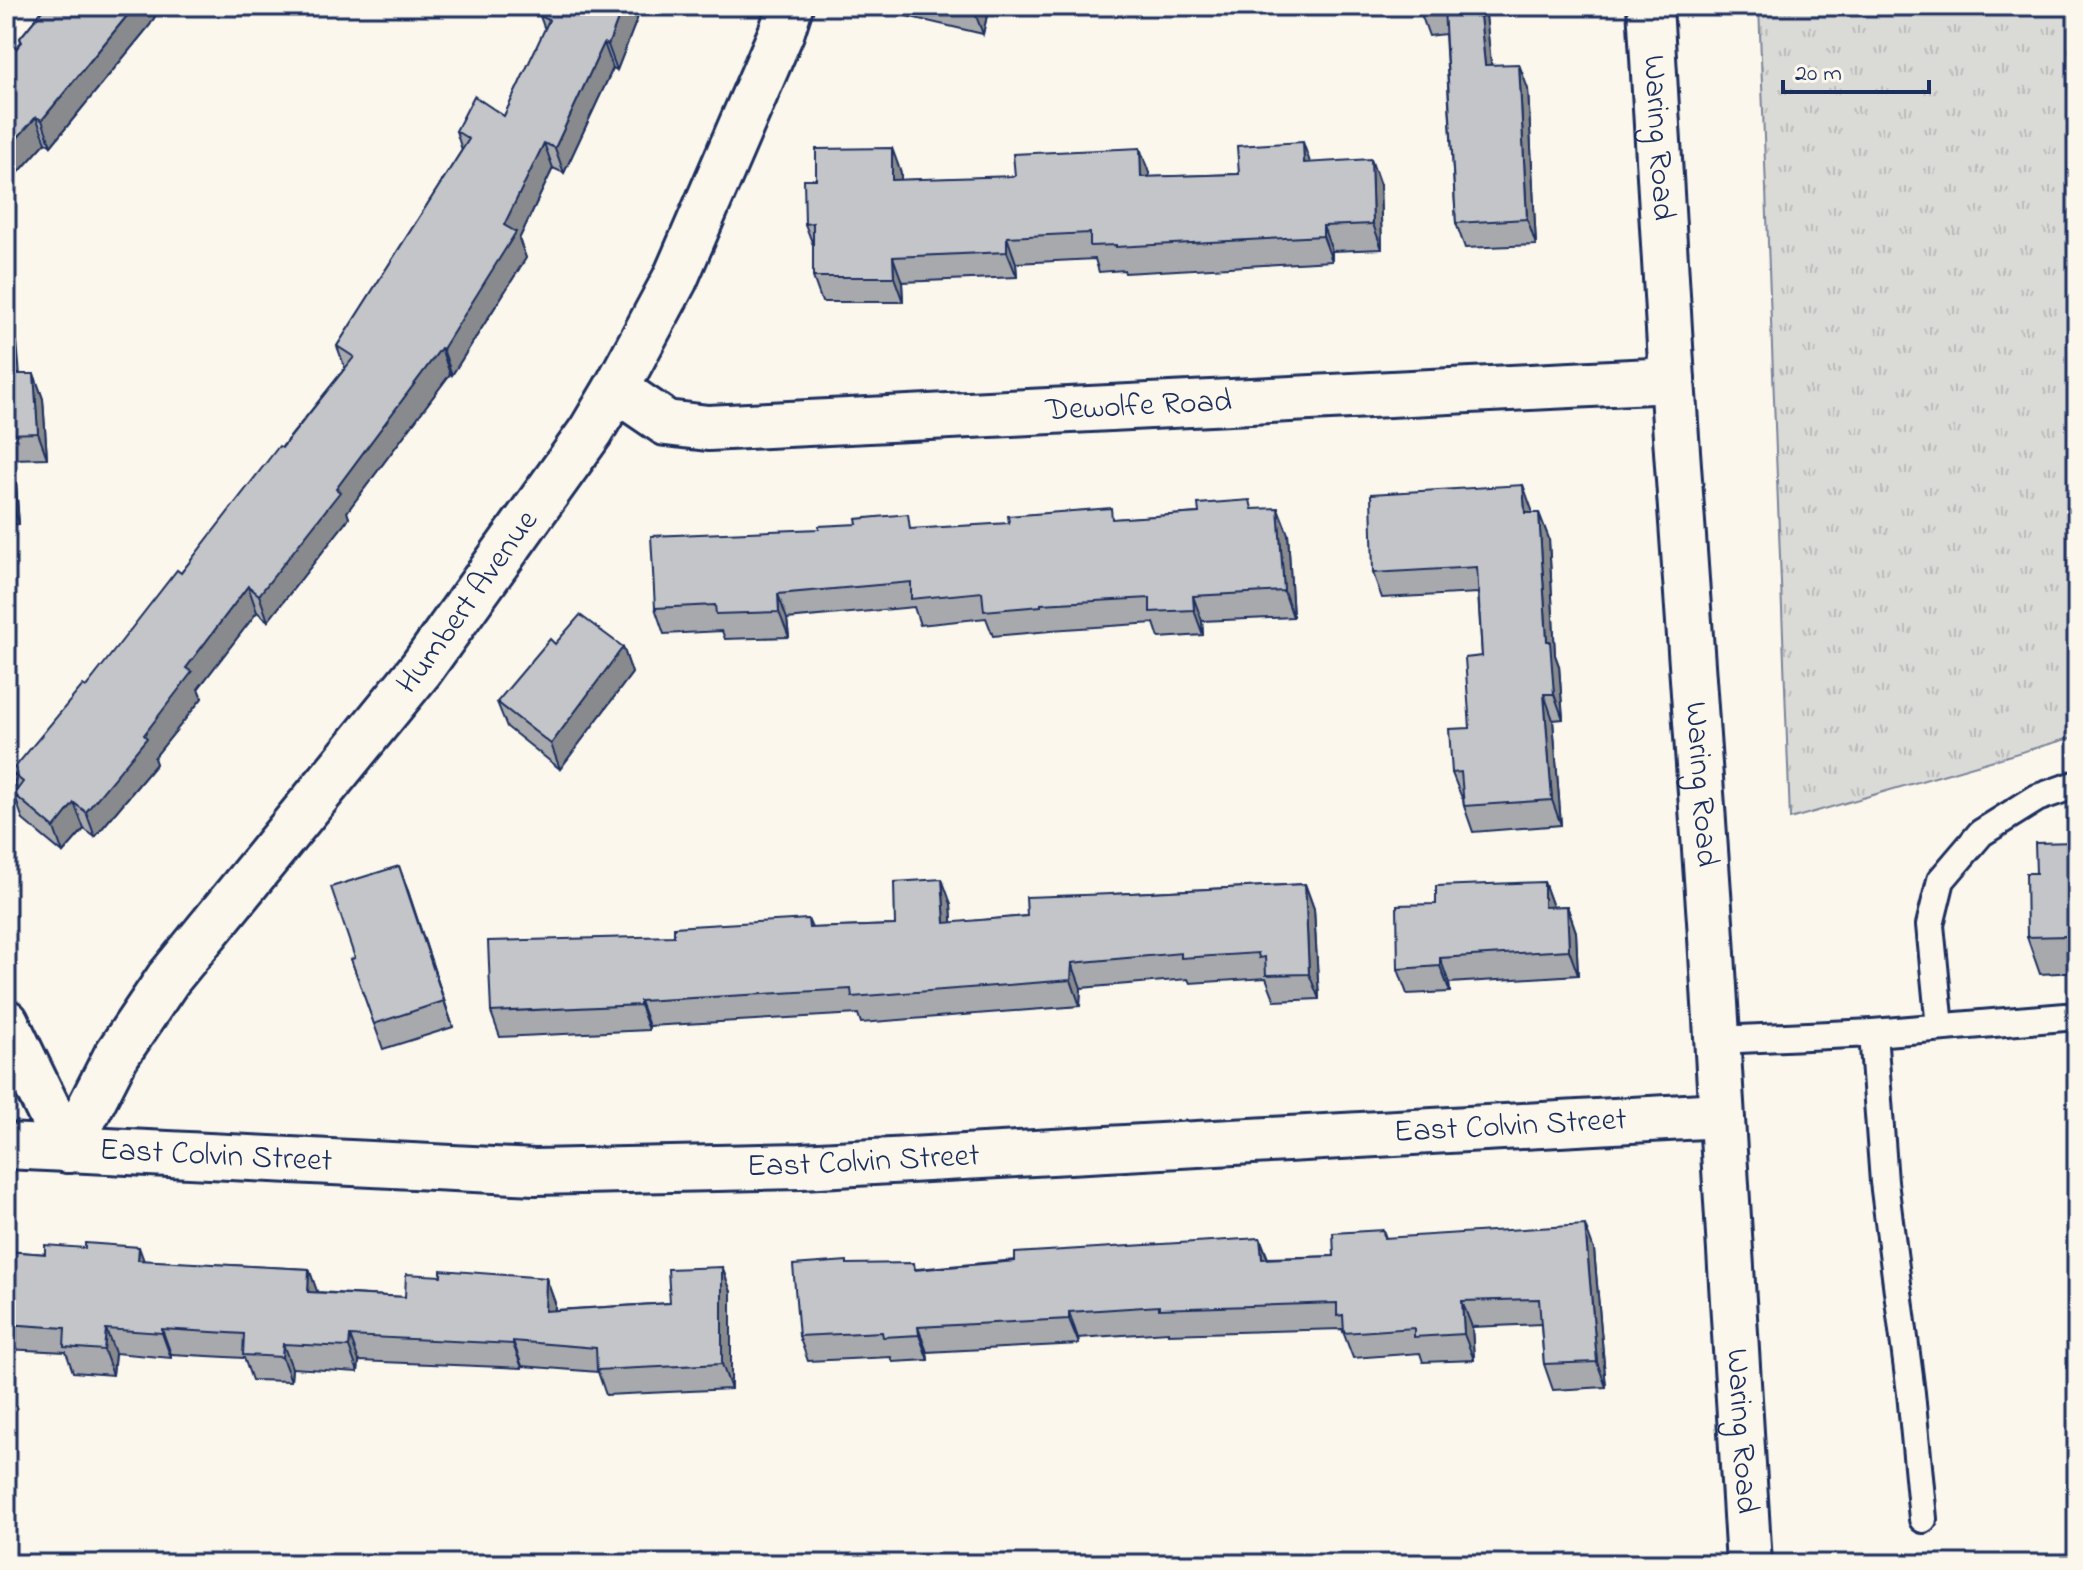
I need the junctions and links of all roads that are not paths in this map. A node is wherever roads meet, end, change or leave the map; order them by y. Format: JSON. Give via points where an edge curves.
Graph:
{"nodes":[{"id":1,"x":790,"y":6,"type":"edge"},
{"id":2,"x":1650,"y":6,"type":"edge"},
{"id":3,"x":1672,"y":380,"type":"junction"},
{"id":4,"x":616,"y":389,"type":"junction"},
{"id":5,"x":2077,"y":784,"type":"edge"},
{"id":6,"x":2077,"y":1016,"type":"edge"},
{"id":7,"x":6,"y":1022,"type":"edge"},
{"id":8,"x":1940,"y":1027,"type":"junction"},
{"id":9,"x":1873,"y":1033,"type":"junction"},
{"id":10,"x":1717,"y":1040,"type":"junction"},
{"id":11,"x":1721,"y":1115,"type":"junction"},
{"id":12,"x":6,"y":1146,"type":"edge"},
{"id":13,"x":68,"y":1150,"type":"junction"},
{"id":14,"x":1923,"y":1519,"type":"dead end"},
{"id":15,"x":1749,"y":1564,"type":"edge"}],
"edges":[{"from":1,"to":4,"type":"street","name":"Humbert Avenue","via":[[675,279]]},
{"from":2,"to":3,"type":"street","name":"Waring Road"},
{"from":3,"to":4,"type":"street","name":"Dewolfe Road","via":[[708,428],[666,423]]},
{"from":3,"to":10,"type":"street","name":"Waring Road"},
{"from":4,"to":13,"type":"street","name":"Humbert Avenue","via":[[421,669],[168,979],[116,1056]]},
{"from":5,"to":8,"type":"lane","via":[[2037,798],[1981,833],[1941,880],[1930,925]]},
{"from":6,"to":8,"type":"lane"},
{"from":7,"to":13,"type":"street"},
{"from":8,"to":9,"type":"lane"},
{"from":9,"to":10,"type":"lane"},
{"from":9,"to":14,"type":"lane","via":[[1884,1182]]},
{"from":10,"to":11,"type":"street","name":"Waring Road"},
{"from":11,"to":13,"type":"street","name":"East Colvin Street","via":[[801,1166],[535,1172]]},
{"from":11,"to":15,"type":"street","name":"Waring Road"},
{"from":12,"to":13,"type":"street","name":"East Colvin Street"}]}
